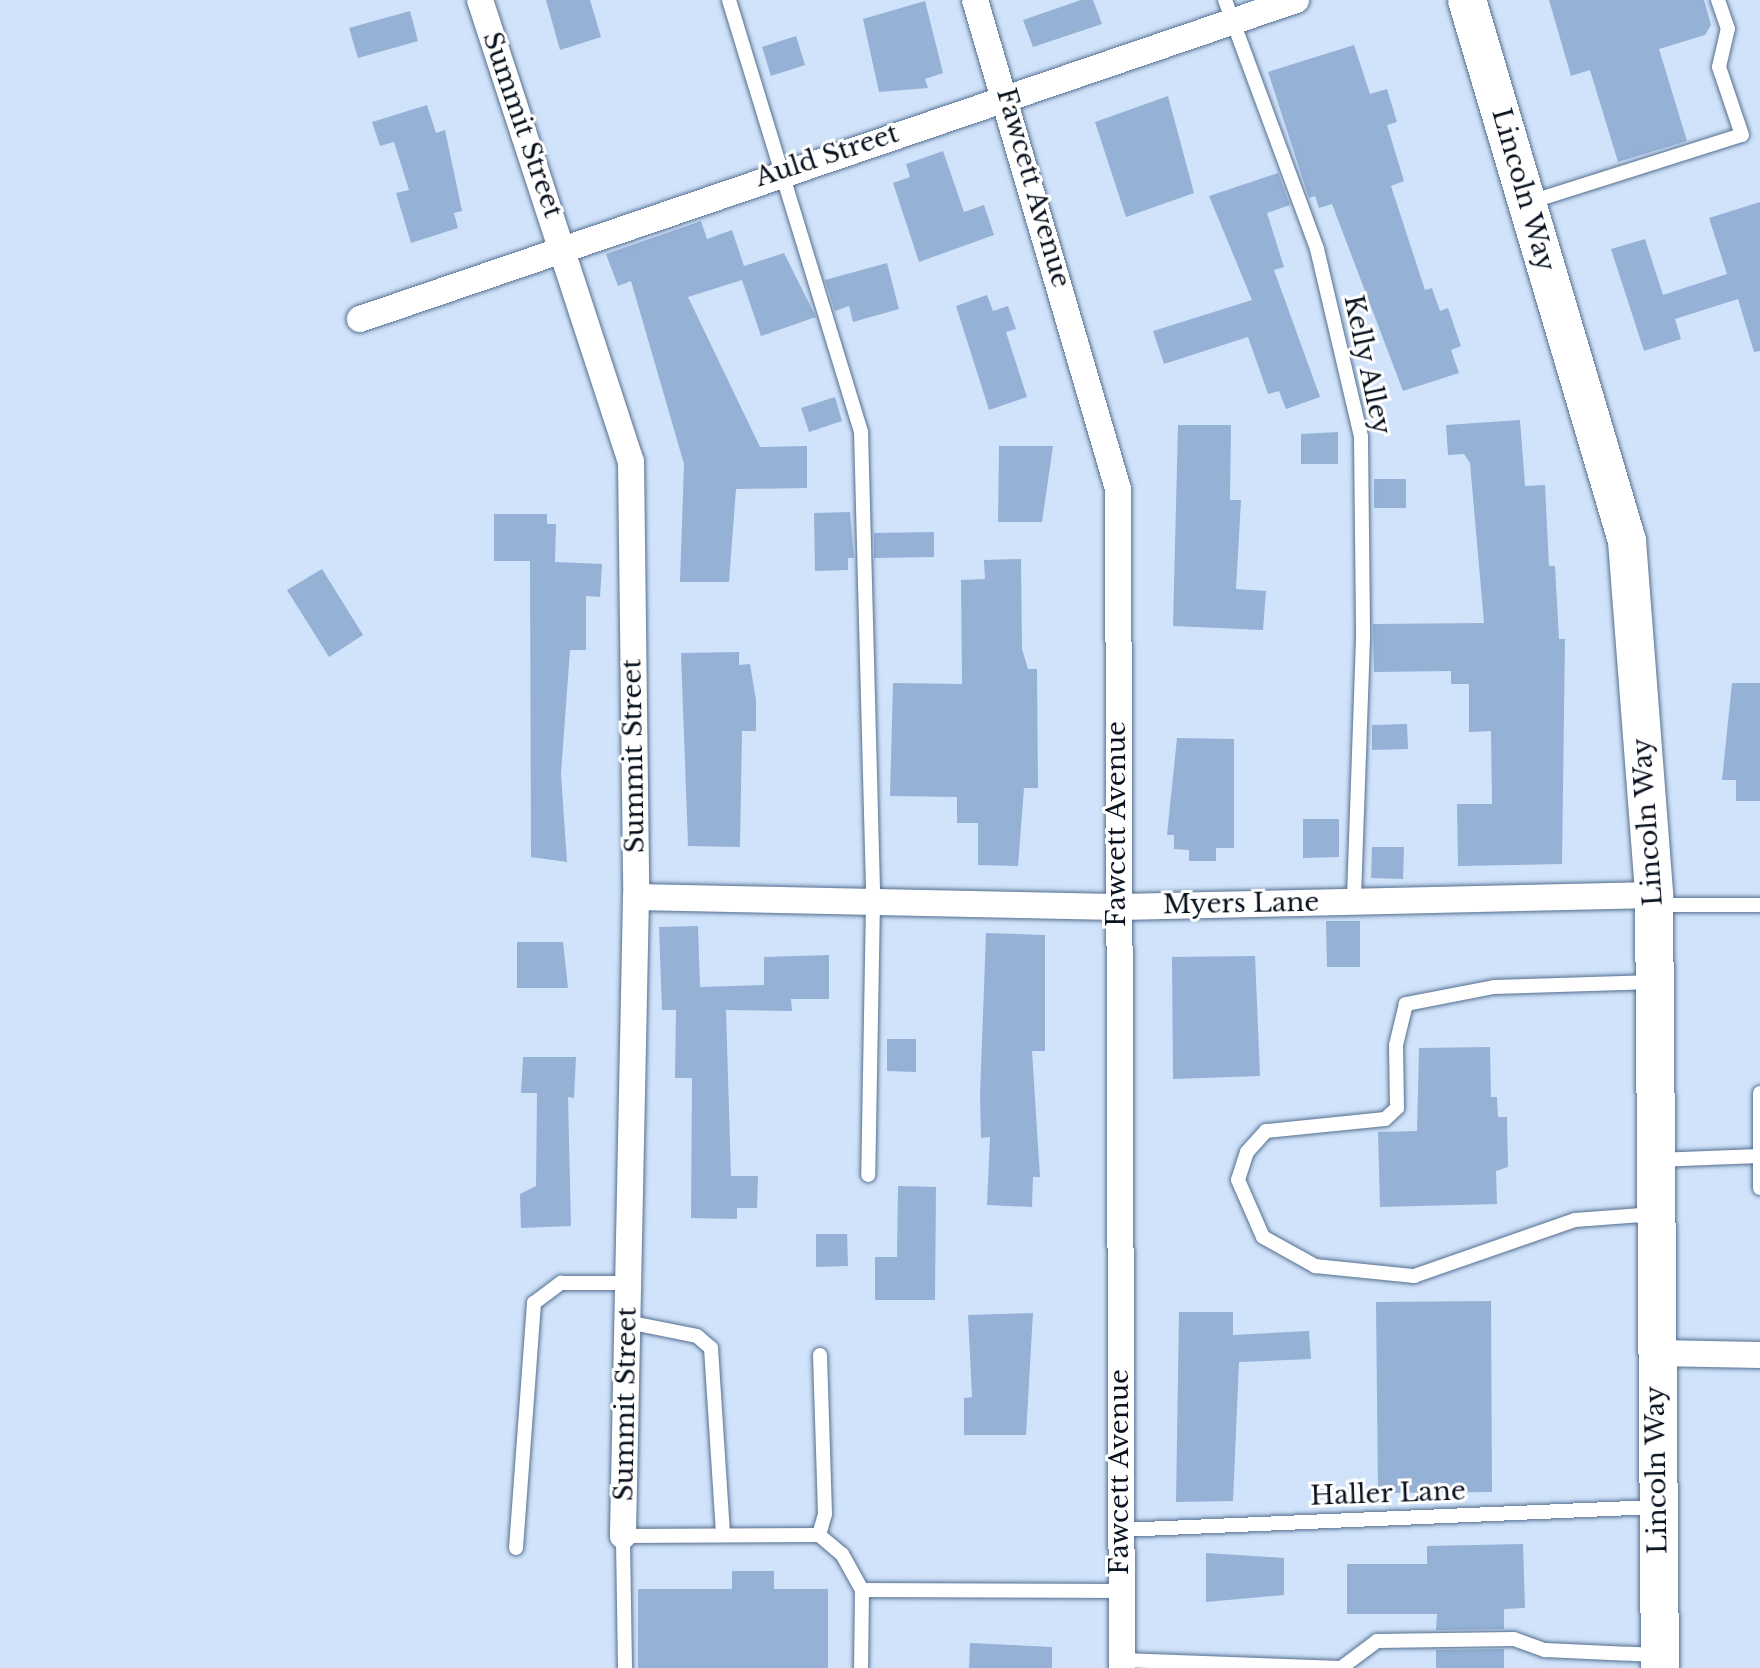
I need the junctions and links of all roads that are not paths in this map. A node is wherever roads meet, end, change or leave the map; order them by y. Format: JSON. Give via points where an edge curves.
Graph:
{"nodes":[{"id":1,"x":480,"y":0,"type":"edge"},
{"id":2,"x":729,"y":0,"type":"edge"},
{"id":3,"x":975,"y":0,"type":"edge"},
{"id":4,"x":1296,"y":0,"type":"edge"},
{"id":5,"x":1467,"y":0,"type":"edge"},
{"id":6,"x":1718,"y":0,"type":"edge"},
{"id":7,"x":1229,"y":11,"type":"edge"},
{"id":8,"x":1007,"y":96,"type":"junction"},
{"id":9,"x":785,"y":170,"type":"junction"},
{"id":10,"x":1527,"y":204,"type":"junction"},
{"id":11,"x":562,"y":244,"type":"junction"},
{"id":12,"x":360,"y":319,"type":"dead end"},
{"id":13,"x":636,"y":897,"type":"junction"},
{"id":14,"x":1654,"y":900,"type":"junction"},
{"id":15,"x":1354,"y":901,"type":"junction"},
{"id":16,"x":873,"y":902,"type":"junction"},
{"id":17,"x":1760,"y":905,"type":"edge"},
{"id":18,"x":1116,"y":907,"type":"junction"},
{"id":19,"x":1655,"y":982,"type":"junction"},
{"id":20,"x":1760,"y":1093,"type":"edge"},
{"id":21,"x":1759,"y":1156,"type":"edge"},
{"id":22,"x":1655,"y":1160,"type":"junction"},
{"id":23,"x":868,"y":1175,"type":"dead end"},
{"id":24,"x":1760,"y":1188,"type":"edge"},
{"id":25,"x":1656,"y":1214,"type":"junction"},
{"id":26,"x":628,"y":1283,"type":"junction"},
{"id":27,"x":627,"y":1322,"type":"junction"},
{"id":28,"x":1656,"y":1353,"type":"junction"},
{"id":29,"x":820,"y":1355,"type":"dead end"},
{"id":30,"x":1760,"y":1355,"type":"edge"},
{"id":31,"x":1658,"y":1507,"type":"junction"},
{"id":32,"x":1120,"y":1530,"type":"junction"},
{"id":33,"x":723,"y":1535,"type":"junction"},
{"id":34,"x":819,"y":1535,"type":"junction"},
{"id":35,"x":623,"y":1536,"type":"junction"},
{"id":36,"x":516,"y":1548,"type":"dead end"},
{"id":37,"x":862,"y":1590,"type":"junction"},
{"id":38,"x":1121,"y":1591,"type":"junction"},
{"id":39,"x":1660,"y":1662,"type":"edge"},
{"id":40,"x":1122,"y":1664,"type":"edge"},
{"id":41,"x":625,"y":1668,"type":"edge"},
{"id":42,"x":861,"y":1668,"type":"edge"},
{"id":43,"x":1341,"y":1668,"type":"edge"}],
"edges":[{"from":1,"to":11,"type":"street","name":"Summit Street"},
{"from":2,"to":9,"type":"lane"},
{"from":3,"to":8,"type":"street","name":"Fawcett Avenue"},
{"from":4,"to":7,"type":"street","name":"Auld Street"},
{"from":5,"to":10,"type":"main road","name":"Lincoln Way"},
{"from":6,"to":10,"type":"lane","via":[[1728,29],[1719,67],[1742,135]]},
{"from":7,"to":8,"type":"street","name":"Auld Street"},
{"from":7,"to":15,"type":"lane","name":"Kelly Alley","via":[[1317,249],[1361,437],[1363,639]]},
{"from":8,"to":9,"type":"street","name":"Auld Street"},
{"from":8,"to":18,"type":"street","name":"Fawcett Avenue","via":[[1118,489]]},
{"from":9,"to":11,"type":"street","name":"Auld Street"},
{"from":9,"to":16,"type":"lane","via":[[861,431]]},
{"from":10,"to":14,"type":"main road","name":"Lincoln Way","via":[[1627,541]]},
{"from":11,"to":12,"type":"street","name":"Auld Street"},
{"from":11,"to":13,"type":"street","name":"Summit Street","via":[[631,461]]},
{"from":13,"to":16,"type":"street","name":"Myers Lane"},
{"from":13,"to":26,"type":"street","name":"Summit Street"},
{"from":14,"to":15,"type":"street","name":"Myers Lane"},
{"from":14,"to":17,"type":"lane"},
{"from":14,"to":19,"type":"main road","name":"Lincoln Way"},
{"from":15,"to":18,"type":"street","name":"Myers Lane"},
{"from":16,"to":18,"type":"street","name":"Myers Lane"},
{"from":16,"to":23,"type":"lane"},
{"from":18,"to":32,"type":"street","name":"Fawcett Avenue"},
{"from":19,"to":22,"type":"main road","name":"Lincoln Way"},
{"from":19,"to":25,"type":"lane","via":[[1422,997],[1406,1004],[1400,1018],[1397,1108],[1385,1119],[1266,1131],[1247,1152],[1238,1180],[1263,1237],[1315,1266],[1414,1276],[1575,1220]]},
{"from":20,"to":21,"type":"lane"},
{"from":21,"to":22,"type":"lane"},
{"from":21,"to":24,"type":"lane"},
{"from":22,"to":25,"type":"main road","name":"Lincoln Way"},
{"from":25,"to":28,"type":"main road","name":"Lincoln Way"},
{"from":26,"to":27,"type":"street","name":"Summit Street"},
{"from":26,"to":36,"type":"lane","via":[[561,1283],[534,1303]]},
{"from":27,"to":33,"type":"lane","via":[[697,1336],[711,1348]]},
{"from":27,"to":35,"type":"street","name":"Summit Street"},
{"from":28,"to":30,"type":"street"},
{"from":28,"to":31,"type":"main road","name":"Lincoln Way"},
{"from":29,"to":34,"type":"lane","via":[[825,1514]]},
{"from":31,"to":32,"type":"lane","name":"Haller Lane"},
{"from":31,"to":39,"type":"main road","name":"Lincoln Way"},
{"from":32,"to":38,"type":"street","name":"Fawcett Avenue"},
{"from":33,"to":34,"type":"lane"},
{"from":33,"to":35,"type":"lane"},
{"from":34,"to":37,"type":"lane","via":[[842,1554]]},
{"from":35,"to":41,"type":"lane"},
{"from":37,"to":38,"type":"lane"},
{"from":37,"to":42,"type":"lane"},
{"from":38,"to":40,"type":"street","name":"Fawcett Avenue"},
{"from":39,"to":43,"type":"lane","via":[[1545,1650],[1514,1639],[1377,1641]]},
{"from":40,"to":43,"type":"lane"}]}
